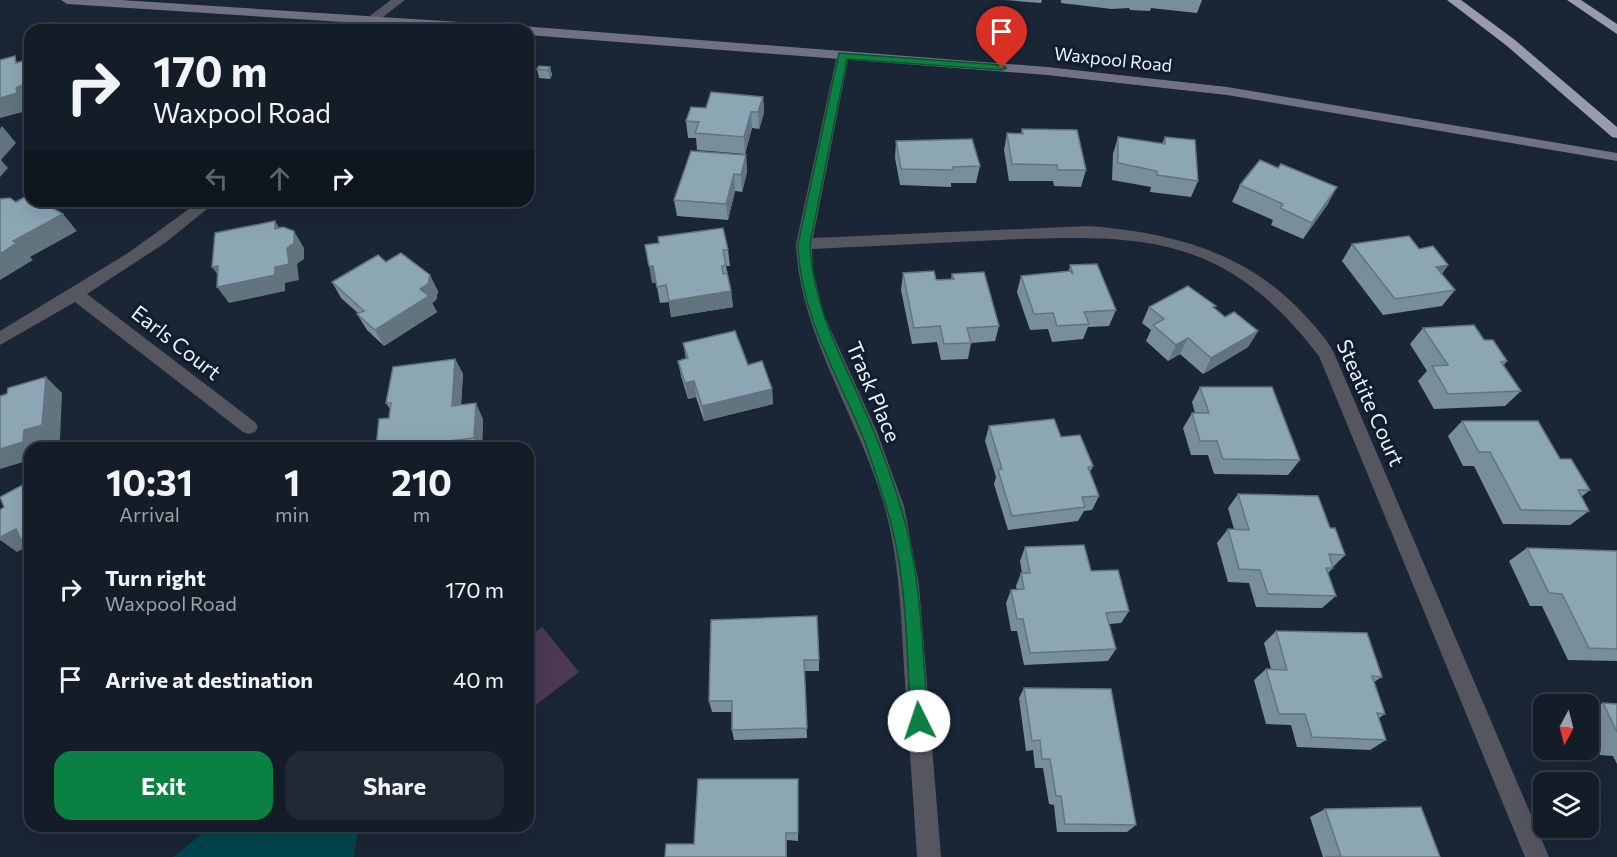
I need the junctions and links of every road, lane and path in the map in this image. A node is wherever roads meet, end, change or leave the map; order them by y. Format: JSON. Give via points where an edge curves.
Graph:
{"nodes":[{"id":1,"x":67,"y":0,"type":"edge"},
{"id":2,"x":379,"y":0,"type":"edge"},
{"id":3,"x":399,"y":0,"type":"edge"},
{"id":4,"x":1453,"y":0,"type":"edge"},
{"id":5,"x":1573,"y":0,"type":"edge"},
{"id":6,"x":375,"y":18,"type":"junction"},
{"id":7,"x":371,"y":24,"type":"edge"},
{"id":8,"x":448,"y":24,"type":"edge"},
{"id":9,"x":1617,"y":30,"type":"edge"},
{"id":10,"x":534,"y":31,"type":"edge"},
{"id":11,"x":843,"y":56,"type":"junction"},
{"id":12,"x":1617,"y":134,"type":"edge"},
{"id":13,"x":1617,"y":158,"type":"edge"},
{"id":14,"x":202,"y":207,"type":"edge"},
{"id":15,"x":804,"y":244,"type":"junction"},
{"id":16,"x":76,"y":294,"type":"junction"},
{"id":17,"x":0,"y":339,"type":"edge"},
{"id":18,"x":249,"y":427,"type":"dead end"},
{"id":19,"x":929,"y":857,"type":"edge"},
{"id":20,"x":1537,"y":857,"type":"edge"}],
"edges":[{"from":1,"to":6,"type":"street"},
{"from":2,"to":6,"type":"street"},
{"from":3,"to":6,"type":"street"},
{"from":4,"to":12,"type":"highway","via":[[1511,43]]},
{"from":5,"to":9,"type":"highway"},
{"from":6,"to":7,"type":"street"},
{"from":6,"to":8,"type":"street"},
{"from":10,"to":11,"type":"street","name":"Waxpool Road"},
{"from":11,"to":13,"type":"street","name":"Waxpool Road","via":[[1047,71],[1227,91]]},
{"from":11,"to":15,"type":"street","name":"Trask Place"},
{"from":14,"to":16,"type":"street"},
{"from":15,"to":19,"type":"street","name":"Trask Place","via":[[805,270],[816,315],[868,432],[894,506],[909,585]]},
{"from":15,"to":20,"type":"street","name":"Steatite Court","via":[[1126,232],[1206,253],[1241,270],[1277,295],[1305,322],[1326,353]]},
{"from":16,"to":17,"type":"street"},
{"from":16,"to":18,"type":"street","name":"Earls Court"}]}
